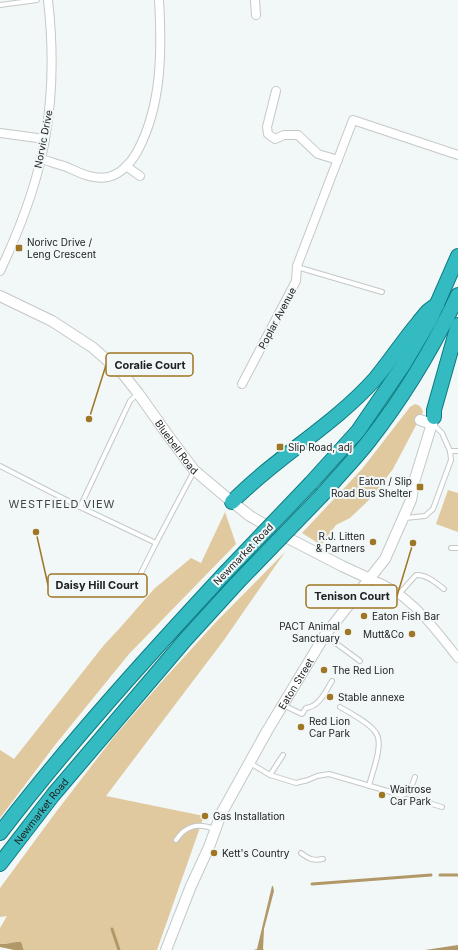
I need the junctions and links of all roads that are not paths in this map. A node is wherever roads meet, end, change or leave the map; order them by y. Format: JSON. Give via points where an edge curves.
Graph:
{"nodes":[{"id":1,"x":37,"y":0,"type":"edge"},
{"id":2,"x":48,"y":0,"type":"edge"},
{"id":3,"x":159,"y":0,"type":"edge"},
{"id":4,"x":255,"y":0,"type":"edge"},
{"id":5,"x":0,"y":6,"type":"edge"},
{"id":6,"x":256,"y":15,"type":"dead end"},
{"id":7,"x":276,"y":91,"type":"dead end"},
{"id":8,"x":0,"y":133,"type":"edge"},
{"id":9,"x":45,"y":139,"type":"junction"},
{"id":10,"x":458,"y":155,"type":"edge"},
{"id":11,"x":41,"y":159,"type":"junction"},
{"id":12,"x":338,"y":160,"type":"junction"},
{"id":13,"x":126,"y":166,"type":"junction"},
{"id":14,"x":140,"y":176,"type":"dead end"},
{"id":15,"x":458,"y":256,"type":"edge"},
{"id":16,"x":297,"y":267,"type":"junction"},
{"id":17,"x":0,"y":271,"type":"edge"},
{"id":18,"x":382,"y":292,"type":"dead end"},
{"id":19,"x":458,"y":295,"type":"edge"},
{"id":20,"x":0,"y":296,"type":"edge"},
{"id":21,"x":438,"y":305,"type":"junction"},
{"id":22,"x":458,"y":325,"type":"edge"},
{"id":23,"x":242,"y":384,"type":"dead end"},
{"id":24,"x":138,"y":393,"type":"junction"},
{"id":25,"x":429,"y":420,"type":"junction"},
{"id":26,"x":450,"y":451,"type":"junction"},
{"id":27,"x":458,"y":451,"type":"edge"},
{"id":28,"x":0,"y":466,"type":"edge"},
{"id":29,"x":194,"y":470,"type":"junction"},
{"id":30,"x":232,"y":502,"type":"junction"},
{"id":31,"x":80,"y":507,"type":"junction"},
{"id":32,"x":403,"y":519,"type":"junction"},
{"id":33,"x":156,"y":543,"type":"junction"},
{"id":34,"x":451,"y":548,"type":"dead end"},
{"id":35,"x":458,"y":548,"type":"edge"},
{"id":36,"x":141,"y":573,"type":"dead end"},
{"id":37,"x":370,"y":579,"type":"junction"},
{"id":38,"x":444,"y":589,"type":"dead end"},
{"id":39,"x":399,"y":594,"type":"junction"},
{"id":40,"x":325,"y":635,"type":"junction"},
{"id":41,"x":458,"y":658,"type":"edge"},
{"id":42,"x":360,"y":660,"type":"dead end"},
{"id":43,"x":332,"y":681,"type":"dead end"},
{"id":44,"x":283,"y":705,"type":"junction"},
{"id":45,"x":340,"y":707,"type":"dead end"},
{"id":46,"x":283,"y":755,"type":"dead end"},
{"id":47,"x":250,"y":763,"type":"junction"},
{"id":48,"x":270,"y":775,"type":"junction"},
{"id":49,"x":415,"y":777,"type":"dead end"},
{"id":50,"x":369,"y":786,"type":"junction"},
{"id":51,"x":409,"y":793,"type":"junction"},
{"id":52,"x":442,"y":807,"type":"dead end"},
{"id":53,"x":215,"y":829,"type":"junction"},
{"id":54,"x":0,"y":834,"type":"edge"},
{"id":55,"x":176,"y":840,"type":"dead end"},
{"id":56,"x":301,"y":853,"type":"dead end"},
{"id":57,"x":323,"y":859,"type":"dead end"},
{"id":58,"x":0,"y":864,"type":"edge"},
{"id":59,"x":166,"y":950,"type":"edge"}],
"edges":[{"from":1,"to":5,"type":"lane"},
{"from":2,"to":9,"type":"street","name":"Norvic Drive","via":[[51,91]]},
{"from":3,"to":13,"type":"street","via":[[160,70],[153,112],[143,140]]},
{"from":4,"to":6,"type":"street"},
{"from":7,"to":12,"type":"street","via":[[266,127],[268,134],[275,139],[284,135],[298,135],[318,154]]},
{"from":8,"to":9,"type":"street"},
{"from":9,"to":11,"type":"street","name":"Norvic Drive"},
{"from":10,"to":12,"type":"street","name":"Poplar Avenue","via":[[353,120]]},
{"from":11,"to":13,"type":"street","via":[[94,177],[119,174]]},
{"from":11,"to":17,"type":"street","name":"Norvic Drive","via":[[30,199]]},
{"from":12,"to":16,"type":"street","name":"Poplar Avenue"},
{"from":13,"to":14,"type":"street"},
{"from":15,"to":21,"type":"highway","name":"Newmarket Road"},
{"from":16,"to":18,"type":"lane"},
{"from":16,"to":23,"type":"street","name":"Poplar Avenue","via":[[296,281]]},
{"from":19,"to":58,"type":"highway","name":"Newmarket Road","bridge":true,"via":[[412,380],[369,441],[323,494],[185,640],[53,795]]},
{"from":20,"to":24,"type":"street","name":"Bluebell Road","via":[[52,321],[92,348],[123,374]]},
{"from":21,"to":30,"type":"highway","via":[[431,307],[375,378],[343,410],[258,477]]},
{"from":21,"to":54,"type":"highway","name":"Newmarket Road","bridge":true,"via":[[404,364],[358,431],[172,630],[41,781]]},
{"from":22,"to":25,"type":"highway"},
{"from":24,"to":29,"type":"street","name":"Bluebell Road"},
{"from":24,"to":31,"type":"lane","via":[[130,401]]},
{"from":25,"to":26,"type":"lane","via":[[442,432]]},
{"from":25,"to":32,"type":"street","name":"Eaton Street","via":[[411,500]]},
{"from":26,"to":27,"type":"lane"},
{"from":26,"to":32,"type":"lane","via":[[451,460],[433,509],[425,516]]},
{"from":28,"to":31,"type":"lane"},
{"from":29,"to":30,"type":"street","name":"Bluebell Road"},
{"from":29,"to":33,"type":"lane"},
{"from":30,"to":37,"type":"street","name":"Bluebell Road","via":[[284,536]]},
{"from":31,"to":33,"type":"lane"},
{"from":32,"to":37,"type":"street","name":"Eaton Street","via":[[385,559]]},
{"from":33,"to":36,"type":"lane"},
{"from":34,"to":35,"type":"lane"},
{"from":37,"to":39,"type":"street","via":[[384,583]]},
{"from":37,"to":40,"type":"street","name":"Eaton Street"},
{"from":38,"to":39,"type":"lane","via":[[425,577],[416,575]]},
{"from":39,"to":41,"type":"street","via":[[421,614]]},
{"from":40,"to":42,"type":"lane"},
{"from":40,"to":44,"type":"street","name":"Eaton Street"},
{"from":43,"to":44,"type":"lane","via":[[323,696],[302,714]]},
{"from":44,"to":47,"type":"street","name":"Eaton Street"},
{"from":45,"to":50,"type":"lane","via":[[376,733],[378,748]]},
{"from":46,"to":48,"type":"lane"},
{"from":47,"to":48,"type":"lane"},
{"from":47,"to":53,"type":"street","name":"Eaton Street"},
{"from":48,"to":50,"type":"lane","via":[[296,783],[329,774]]},
{"from":49,"to":51,"type":"lane"},
{"from":50,"to":51,"type":"lane","via":[[401,795]]},
{"from":51,"to":52,"type":"lane","via":[[412,798]]},
{"from":53,"to":55,"type":"lane","via":[[207,826],[187,828]]},
{"from":53,"to":59,"type":"street","name":"Eaton Street"},
{"from":56,"to":57,"type":"lane","via":[[315,861]]}]}
